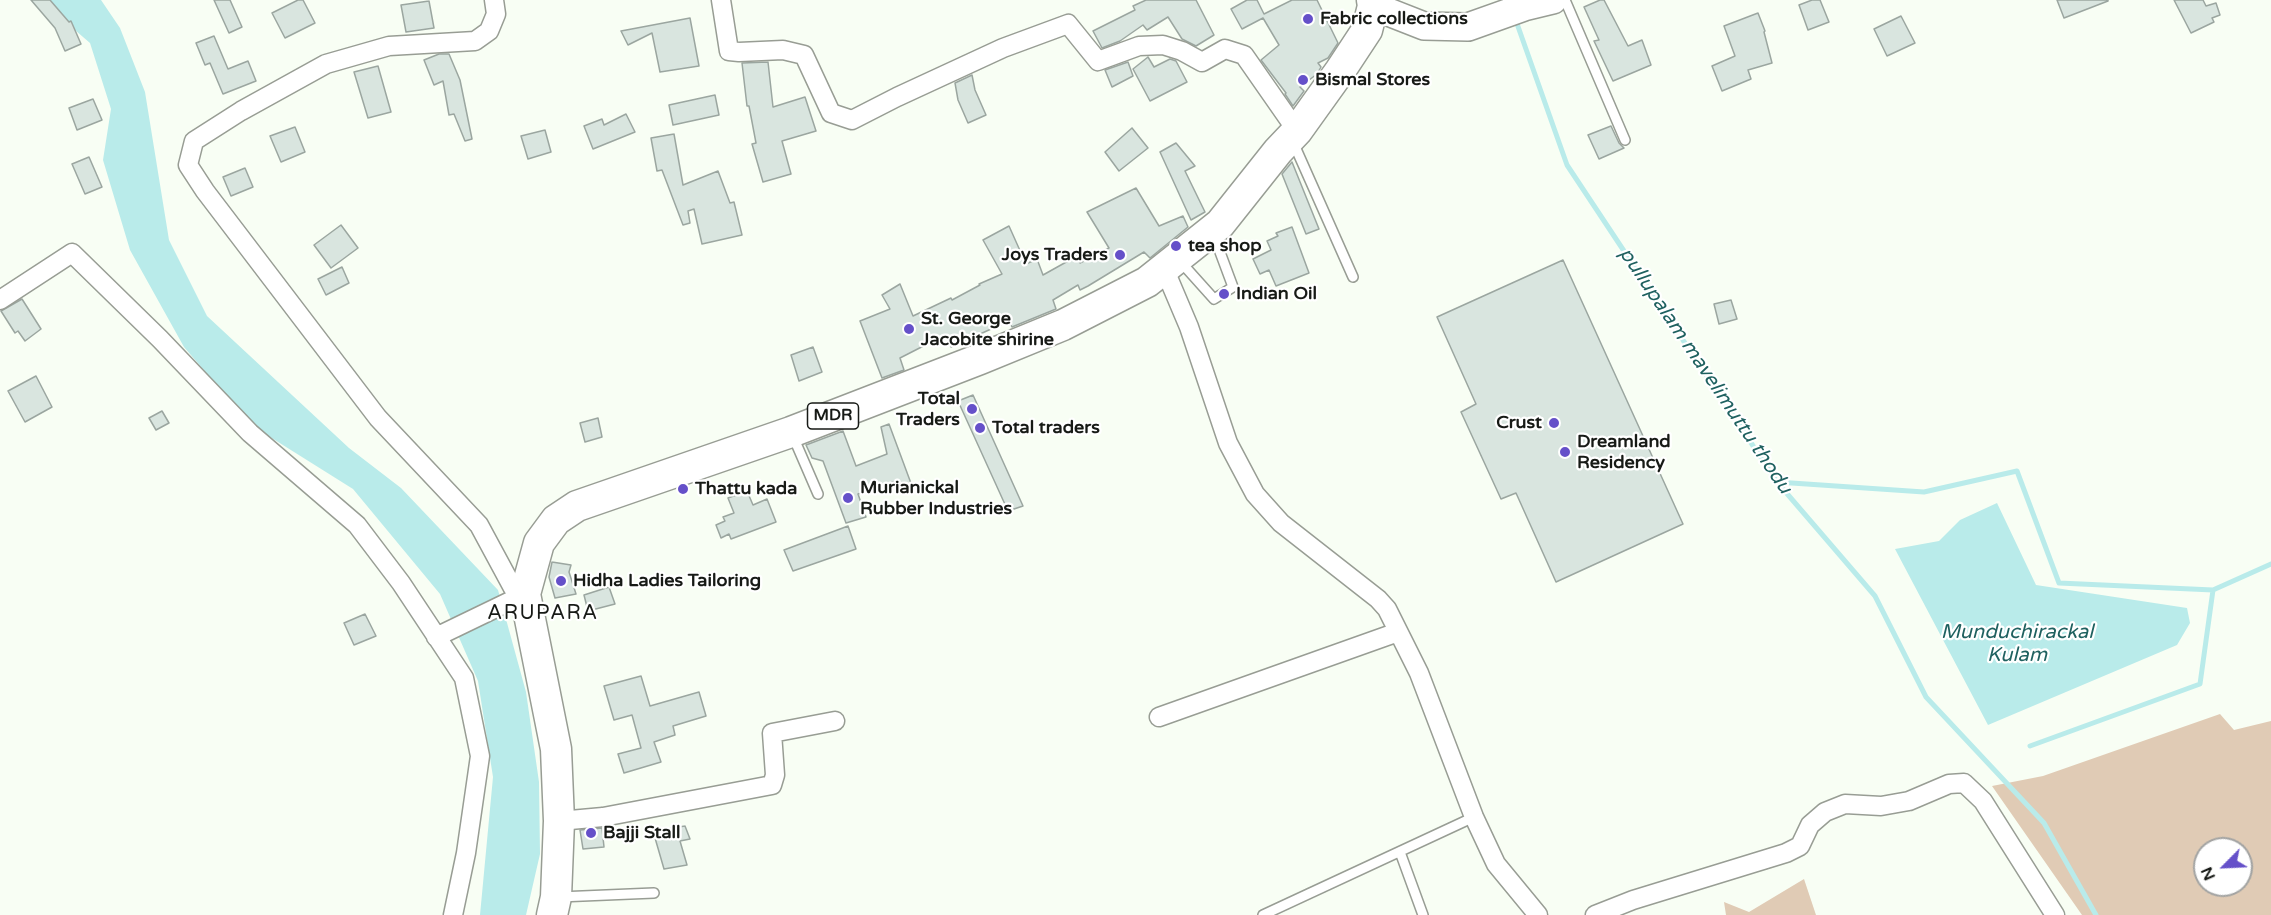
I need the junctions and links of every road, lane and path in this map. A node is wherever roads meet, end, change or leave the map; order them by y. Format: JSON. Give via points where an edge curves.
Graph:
{"nodes":[{"id":1,"x":494,"y":0,"type":"edge"},
{"id":2,"x":721,"y":0,"type":"edge"},
{"id":3,"x":1553,"y":0,"type":"edge"},
{"id":4,"x":1565,"y":0,"type":"edge"},
{"id":5,"x":1372,"y":3,"type":"edge"},
{"id":6,"x":1294,"y":134,"type":"junction"},
{"id":7,"x":1625,"y":140,"type":"dead end"},
{"id":8,"x":1212,"y":231,"type":"junction"},
{"id":9,"x":1170,"y":263,"type":"junction"},
{"id":10,"x":1353,"y":277,"type":"dead end"},
{"id":11,"x":0,"y":300,"type":"edge"},
{"id":12,"x":791,"y":432,"type":"junction"},
{"id":13,"x":818,"y":494,"type":"dead end"},
{"id":14,"x":521,"y":595,"type":"junction"},
{"id":15,"x":1398,"y":632,"type":"junction"},
{"id":16,"x":436,"y":638,"type":"junction"},
{"id":17,"x":1159,"y":717,"type":"dead end"},
{"id":18,"x":835,"y":721,"type":"dead end"},
{"id":19,"x":1474,"y":818,"type":"junction"},
{"id":20,"x":559,"y":821,"type":"junction"},
{"id":21,"x":1400,"y":852,"type":"junction"},
{"id":22,"x":654,"y":893,"type":"dead end"},
{"id":23,"x":554,"y":906,"type":"edge"},
{"id":24,"x":453,"y":915,"type":"edge"},
{"id":25,"x":1263,"y":915,"type":"edge"},
{"id":26,"x":1424,"y":915,"type":"edge"},
{"id":27,"x":1538,"y":915,"type":"edge"},
{"id":28,"x":1595,"y":915,"type":"edge"},
{"id":29,"x":2055,"y":915,"type":"edge"}],
"edges":[{"from":1,"to":14,"type":"street","via":[[496,14],[489,31],[475,41],[389,46],[326,64],[194,141],[188,165],[378,418],[479,525],[513,588]]},
{"from":2,"to":6,"type":"street","via":[[729,51],[783,50],[804,55],[831,113],[852,120],[1003,48],[1068,24],[1098,61],[1139,46],[1163,45],[1203,62],[1225,49],[1244,56]]},
{"from":3,"to":5,"type":"main road","number":"MDR","via":[[1468,27],[1424,26]]},
{"from":4,"to":7,"type":"lane"},
{"from":5,"to":6,"type":"main road","number":"MDR","via":[[1367,30]]},
{"from":6,"to":8,"type":"main road","number":"MDR"},
{"from":6,"to":10,"type":"lane"},
{"from":8,"to":9,"type":"main road","number":"MDR"},
{"from":8,"to":9,"type":"lane","via":[[1233,287],[1214,299]]},
{"from":9,"to":12,"type":"main road","number":"MDR","via":[[1147,282],[1063,325]]},
{"from":9,"to":15,"type":"street","via":[[1228,443],[1255,494],[1281,523],[1378,599]]},
{"from":11,"to":16,"type":"street","via":[[72,253],[250,433],[357,525],[401,582]]},
{"from":12,"to":13,"type":"lane"},
{"from":12,"to":14,"type":"main road","number":"MDR","via":[[577,506],[556,520],[539,543]]},
{"from":14,"to":16,"type":"street"},
{"from":14,"to":20,"type":"main road","number":"MDR","via":[[556,749]]},
{"from":15,"to":17,"type":"street"},
{"from":15,"to":19,"type":"street","via":[[1419,672]]},
{"from":16,"to":24,"type":"street","via":[[464,678],[480,756]]},
{"from":18,"to":20,"type":"street","via":[[772,733],[772,785],[603,817]]},
{"from":19,"to":21,"type":"lane"},
{"from":19,"to":27,"type":"street","via":[[1496,864]]},
{"from":20,"to":23,"type":"main road","number":"MDR"},
{"from":21,"to":25,"type":"lane"},
{"from":21,"to":26,"type":"lane"},
{"from":22,"to":23,"type":"lane"},
{"from":28,"to":29,"type":"street","via":[[1786,853],[1800,846],[1810,825],[1825,812],[1845,804],[1881,806],[1909,801],[1949,784],[1964,783],[1983,801]]}]}
